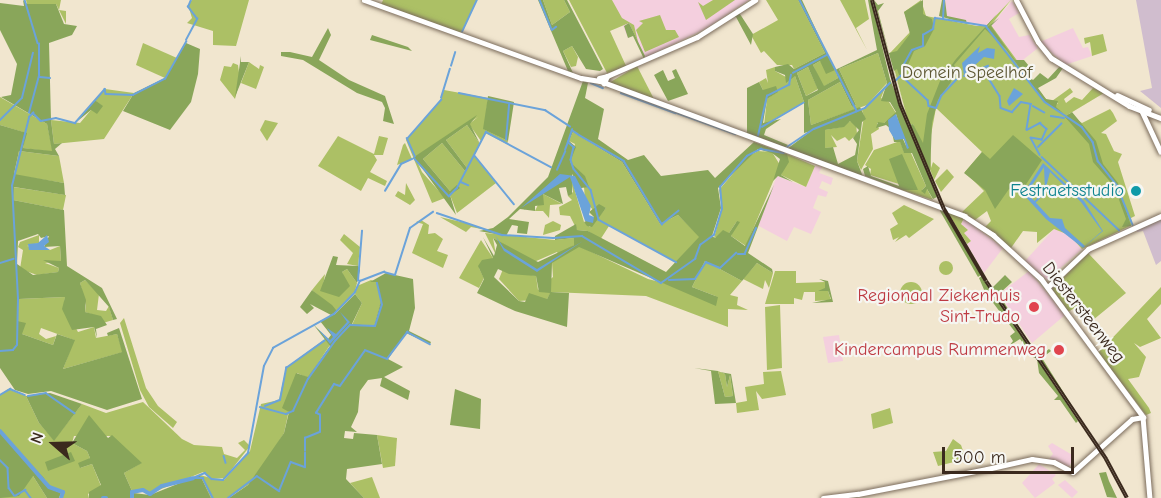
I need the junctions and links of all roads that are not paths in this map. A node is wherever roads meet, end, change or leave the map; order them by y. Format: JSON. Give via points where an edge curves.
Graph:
{"nodes":[{"id":1,"x":364,"y":0,"type":"edge"},
{"id":2,"x":755,"y":0,"type":"edge"},
{"id":3,"x":1014,"y":0,"type":"edge"},
{"id":4,"x":604,"y":80,"type":"junction"},
{"id":5,"x":1141,"y":109,"type":"junction"},
{"id":6,"x":1159,"y":116,"type":"edge"},
{"id":7,"x":1148,"y":126,"type":"junction"},
{"id":8,"x":1161,"y":152,"type":"edge"},
{"id":9,"x":1161,"y":216,"type":"edge"},
{"id":10,"x":1047,"y":286,"type":"junction"},
{"id":11,"x":1139,"y":415,"type":"junction"},
{"id":12,"x":823,"y":498,"type":"edge"},
{"id":13,"x":1150,"y":498,"type":"edge"}],
"edges":[{"from":1,"to":4,"type":"main road","name":"Diestersteenweg","via":[[576,76]]},
{"from":2,"to":4,"type":"main road","via":[[697,37]]},
{"from":3,"to":5,"type":"main road","via":[[1047,54]]},
{"from":4,"to":10,"type":"main road","name":"Diestersteenweg","via":[[622,92],[965,216],[993,235]]},
{"from":5,"to":6,"type":"main road"},
{"from":5,"to":7,"type":"street"},
{"from":6,"to":7,"type":"street","via":[[1149,119]]},
{"from":7,"to":8,"type":"street"},
{"from":9,"to":10,"type":"street","via":[[1099,242]]},
{"from":10,"to":11,"type":"main road","name":"Diestersteenweg"},
{"from":11,"to":12,"type":"street","via":[[1073,472],[1054,462],[1032,459],[873,492]]},
{"from":11,"to":13,"type":"street","via":[[1145,427]]}]}
